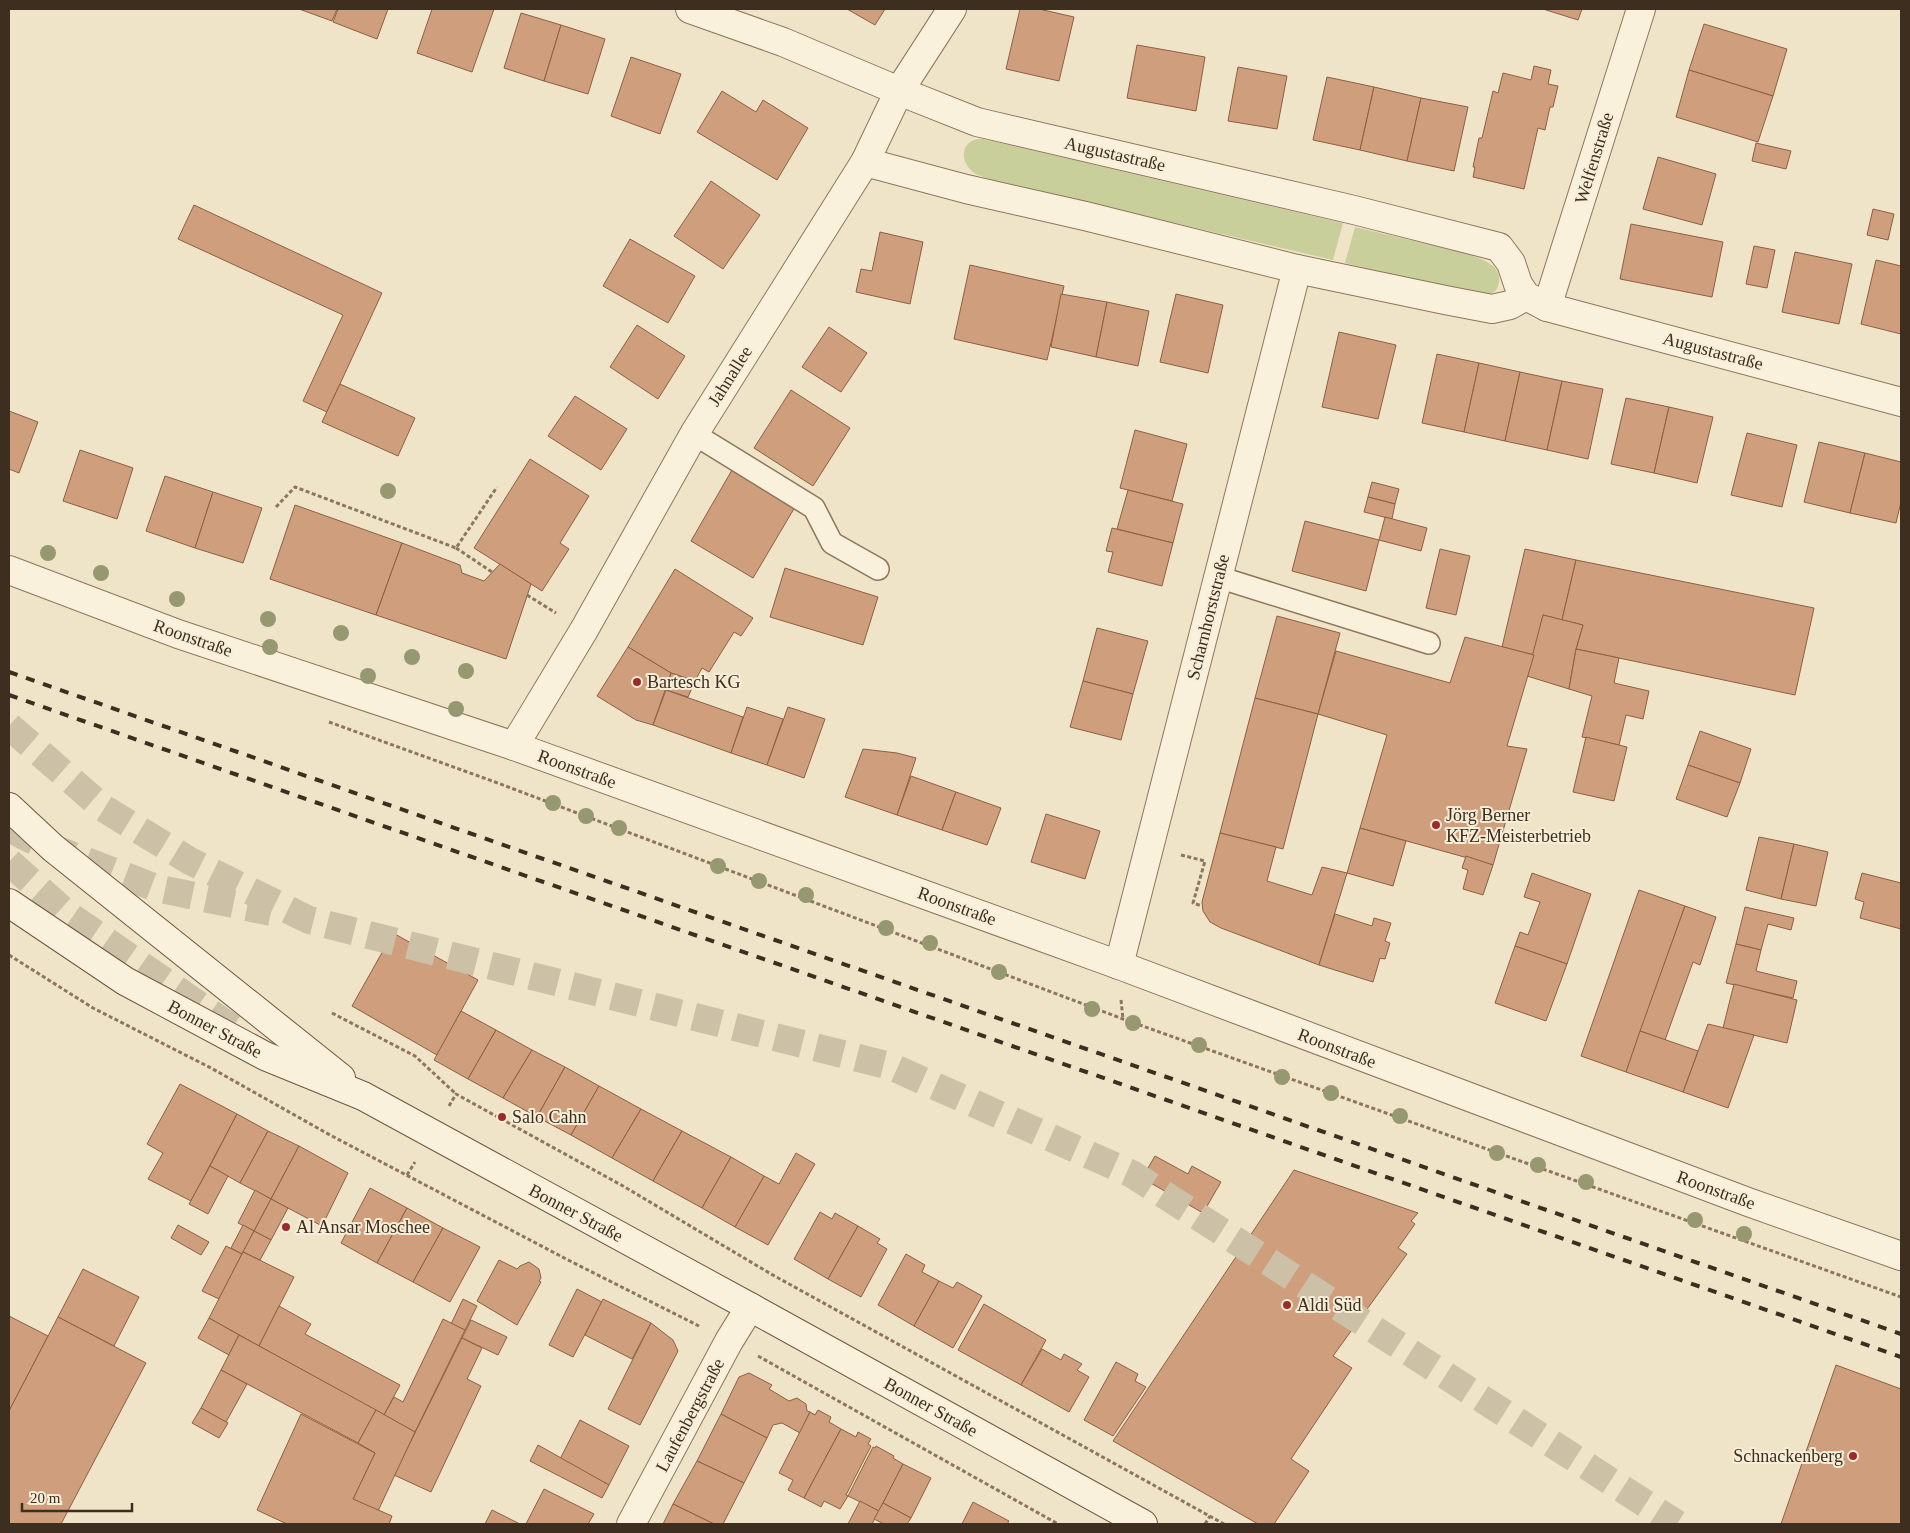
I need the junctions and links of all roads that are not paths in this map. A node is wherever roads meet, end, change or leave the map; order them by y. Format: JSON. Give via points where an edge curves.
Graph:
{"nodes":[{"id":1,"x":690,"y":9,"type":"edge"},
{"id":2,"x":952,"y":9,"type":"edge"},
{"id":3,"x":1641,"y":9,"type":"edge"},
{"id":4,"x":899,"y":91,"type":"junction"},
{"id":5,"x":865,"y":162,"type":"junction"},
{"id":6,"x":1297,"y":269,"type":"junction"},
{"id":7,"x":1537,"y":302,"type":"junction"},
{"id":8,"x":1901,"y":402,"type":"edge"},
{"id":9,"x":694,"y":434,"type":"junction"},
{"id":10,"x":878,"y":569,"type":"dead end"},
{"id":11,"x":9,"y":570,"type":"edge"},
{"id":12,"x":1218,"y":577,"type":"junction"},
{"id":13,"x":1429,"y":644,"type":"dead end"},
{"id":14,"x":514,"y":746,"type":"junction"},
{"id":15,"x":9,"y":807,"type":"edge"},
{"id":16,"x":9,"y":904,"type":"edge"},
{"id":17,"x":1119,"y":965,"type":"junction"},
{"id":18,"x":363,"y":1096,"type":"junction"},
{"id":19,"x":1901,"y":1256,"type":"edge"},
{"id":20,"x":750,"y":1307,"type":"junction"},
{"id":21,"x":632,"y":1524,"type":"edge"},
{"id":22,"x":1143,"y":1524,"type":"edge"}],
"edges":[{"from":1,"to":4,"type":"street","name":"Augustastraße","via":[[784,42]]},
{"from":2,"to":4,"type":"street","name":"Jahnallee"},
{"from":3,"to":7,"type":"street","name":"Welfenstraße"},
{"from":4,"to":5,"type":"street","name":"Jahnallee"},
{"from":4,"to":7,"type":"street","name":"Augustastraße","via":[[977,122],[1498,247],[1511,263],[1518,284]]},
{"from":5,"to":6,"type":"street"},
{"from":5,"to":9,"type":"street","name":"Jahnallee"},
{"from":6,"to":7,"type":"street","via":[[1492,309]]},
{"from":6,"to":12,"type":"street","name":"Scharnhorststraße"},
{"from":7,"to":8,"type":"street","name":"Augustastraße"},
{"from":9,"to":10,"type":"lane","via":[[814,508],[832,543]]},
{"from":9,"to":14,"type":"street","name":"Jahnallee","via":[[584,630]]},
{"from":11,"to":14,"type":"street","name":"Roonstraße","via":[[178,634]]},
{"from":12,"to":13,"type":"lane"},
{"from":12,"to":17,"type":"street","name":"Scharnhorststraße"},
{"from":14,"to":17,"type":"street","name":"Roonstraße"},
{"from":15,"to":18,"type":"street","via":[[53,848]]},
{"from":16,"to":18,"type":"street","name":"Bonner Straße","via":[[125,981],[265,1056]]},
{"from":17,"to":19,"type":"street","name":"Roonstraße","via":[[1748,1202]]},
{"from":18,"to":20,"type":"street","name":"Bonner Straße"},
{"from":20,"to":21,"type":"street","name":"Laufenbergstraße"},
{"from":20,"to":22,"type":"street","name":"Bonner Straße"}]}
